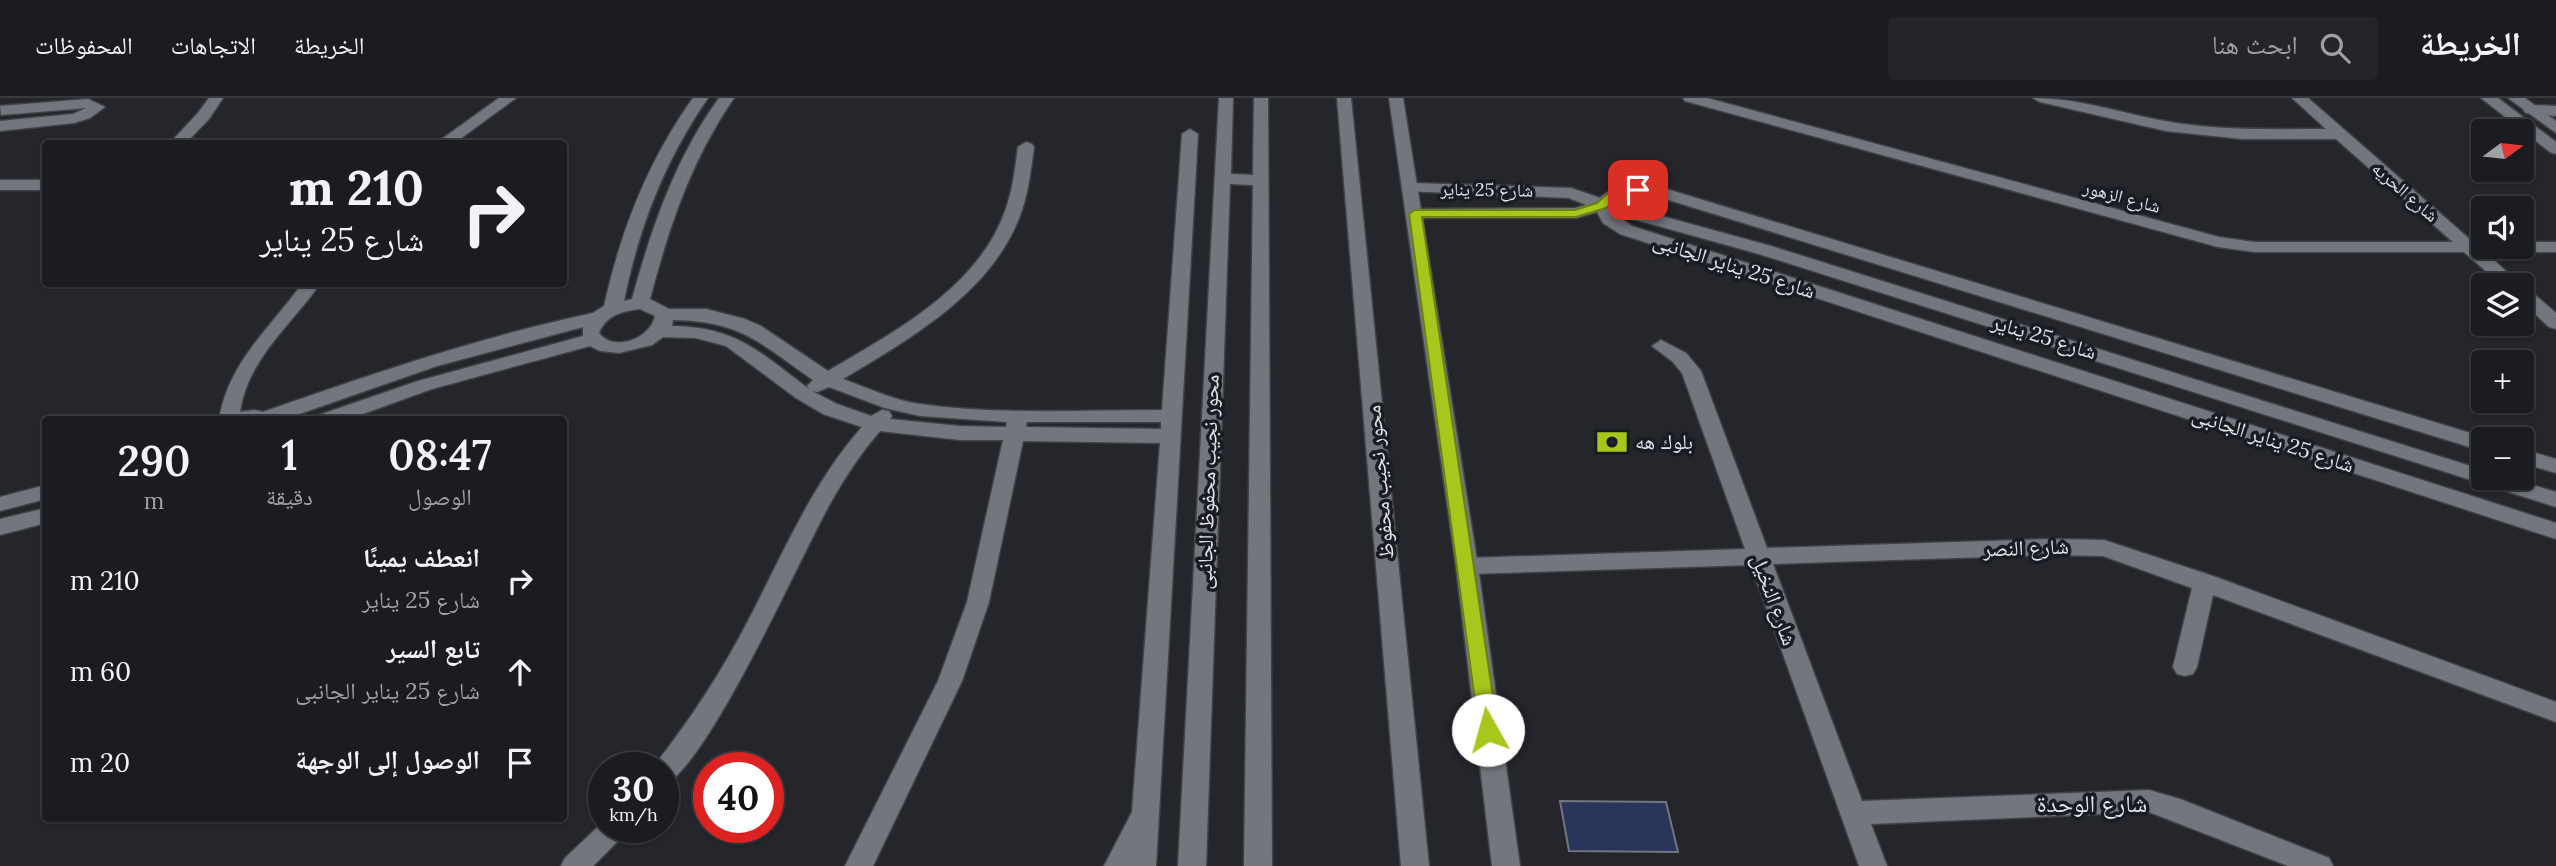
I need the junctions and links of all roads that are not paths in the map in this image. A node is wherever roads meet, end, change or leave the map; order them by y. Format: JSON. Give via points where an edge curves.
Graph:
{"nodes":[{"id":1,"x":216,"y":98,"type":"edge"},
{"id":2,"x":509,"y":98,"type":"edge"},
{"id":3,"x":701,"y":98,"type":"edge"},
{"id":4,"x":727,"y":98,"type":"edge"},
{"id":5,"x":1226,"y":98,"type":"edge"},
{"id":6,"x":1261,"y":98,"type":"edge"},
{"id":7,"x":1344,"y":98,"type":"edge"},
{"id":8,"x":1396,"y":98,"type":"edge"},
{"id":9,"x":1690,"y":98,"type":"edge"},
{"id":10,"x":2040,"y":98,"type":"edge"},
{"id":11,"x":2299,"y":98,"type":"edge"},
{"id":12,"x":2488,"y":98,"type":"edge"},
{"id":13,"x":2515,"y":98,"type":"edge"},
{"id":14,"x":2533,"y":104,"type":"edge"},
{"id":15,"x":2,"y":111,"type":"edge"},
{"id":16,"x":2555,"y":112,"type":"edge"},
{"id":17,"x":2556,"y":128,"type":"edge"},
{"id":18,"x":1190,"y":134,"type":"dead end"},
{"id":19,"x":2339,"y":134,"type":"junction"},
{"id":20,"x":180,"y":140,"type":"edge"},
{"id":21,"x":448,"y":140,"type":"edge"},
{"id":22,"x":1026,"y":147,"type":"dead end"},
{"id":23,"x":2556,"y":149,"type":"edge"},
{"id":24,"x":1221,"y":179,"type":"junction"},
{"id":25,"x":1261,"y":180,"type":"junction"},
{"id":26,"x":0,"y":185,"type":"edge"},
{"id":27,"x":42,"y":185,"type":"edge"},
{"id":28,"x":1411,"y":188,"type":"junction"},
{"id":29,"x":1602,"y":205,"type":"junction"},
{"id":30,"x":1415,"y":214,"type":"junction"},
{"id":31,"x":2468,"y":247,"type":"junction"},
{"id":32,"x":2556,"y":247,"type":"edge"},
{"id":33,"x":2498,"y":273,"type":"edge"},
{"id":34,"x":309,"y":287,"type":"edge"},
{"id":35,"x":640,"y":304,"type":"junction"},
{"id":36,"x":2534,"y":304,"type":"edge"},
{"id":37,"x":605,"y":314,"type":"junction"},
{"id":38,"x":663,"y":322,"type":"junction"},
{"id":39,"x":2556,"y":323,"type":"edge"},
{"id":40,"x":2014,"y":328,"type":"junction"},
{"id":41,"x":592,"y":339,"type":"junction"},
{"id":42,"x":1661,"y":346,"type":"dead end"},
{"id":43,"x":2003,"y":354,"type":"junction"},
{"id":44,"x":827,"y":380,"type":"junction"},
{"id":45,"x":2199,"y":386,"type":"junction"},
{"id":46,"x":2317,"y":393,"type":"junction"},
{"id":47,"x":803,"y":394,"type":"junction"},
{"id":48,"x":892,"y":404,"type":"junction"},
{"id":49,"x":2194,"y":414,"type":"junction"},
{"id":50,"x":231,"y":416,"type":"edge"},
{"id":51,"x":278,"y":416,"type":"edge"},
{"id":52,"x":337,"y":416,"type":"edge"},
{"id":53,"x":2314,"y":422,"type":"junction"},
{"id":54,"x":874,"y":424,"type":"junction"},
{"id":55,"x":1016,"y":426,"type":"junction"},
{"id":56,"x":1170,"y":426,"type":"junction"},
{"id":57,"x":2471,"y":440,"type":"edge"},
{"id":58,"x":2534,"y":460,"type":"edge"},
{"id":59,"x":2556,"y":466,"type":"edge"},
{"id":60,"x":2471,"y":472,"type":"edge"},
{"id":61,"x":2525,"y":490,"type":"edge"},
{"id":62,"x":42,"y":493,"type":"edge"},
{"id":63,"x":2556,"y":500,"type":"edge"},
{"id":64,"x":0,"y":504,"type":"edge"},
{"id":65,"x":42,"y":516,"type":"edge"},
{"id":66,"x":0,"y":527,"type":"edge"},
{"id":67,"x":2556,"y":531,"type":"edge"},
{"id":68,"x":1758,"y":557,"type":"junction"},
{"id":69,"x":1467,"y":566,"type":"junction"},
{"id":70,"x":2205,"y":582,"type":"junction"},
{"id":71,"x":2185,"y":667,"type":"dead end"},
{"id":72,"x":2556,"y":712,"type":"edge"},
{"id":73,"x":679,"y":754,"type":"edge"},
{"id":74,"x":1145,"y":810,"type":"junction"},
{"id":75,"x":1854,"y":813,"type":"junction"},
{"id":76,"x":599,"y":843,"type":"edge"},
{"id":77,"x":575,"y":866,"type":"edge"},
{"id":78,"x":859,"y":866,"type":"edge"},
{"id":79,"x":1118,"y":866,"type":"edge"},
{"id":80,"x":1142,"y":866,"type":"edge"},
{"id":81,"x":1192,"y":866,"type":"edge"},
{"id":82,"x":1258,"y":866,"type":"edge"},
{"id":83,"x":1415,"y":866,"type":"edge"},
{"id":84,"x":1506,"y":866,"type":"edge"},
{"id":85,"x":1873,"y":866,"type":"edge"},
{"id":86,"x":2319,"y":866,"type":"edge"}],
"edges":[{"from":1,"to":20,"type":"street"},
{"from":2,"to":21,"type":"street"},
{"from":3,"to":37,"type":"street","via":[[664,155],[639,208]]},
{"from":4,"to":35,"type":"street","via":[[680,177]]},
{"from":5,"to":24,"type":"street","name":"محور نجيب محفوظ الجانبى"},
{"from":6,"to":25,"type":"street"},
{"from":7,"to":83,"type":"street","name":"محور نجيب محفوظ"},
{"from":8,"to":28,"type":"street"},
{"from":9,"to":31,"type":"street","name":"شارع الزهور","via":[[2218,242],[2254,247]]},
{"from":10,"to":19,"type":"street","via":[[2140,122],[2210,131]]},
{"from":11,"to":19,"type":"street","name":"شارع الحريه"},
{"from":12,"to":23,"type":"street"},
{"from":13,"to":14,"type":"street"},
{"from":14,"to":16,"type":"street"},
{"from":14,"to":17,"type":"street"},
{"from":15,"to":15,"type":"street","via":[[74,118],[97,107],[88,103]]},
{"from":18,"to":56,"type":"street"},
{"from":19,"to":31,"type":"street","name":"شارع الحريه"},
{"from":22,"to":44,"type":"street","via":[[1012,218],[994,252],[916,326]]},
{"from":24,"to":25,"type":"street"},
{"from":24,"to":81,"type":"street","name":"محور نجيب محفوظ الجانبى"},
{"from":25,"to":82,"type":"street"},
{"from":26,"to":27,"type":"street"},
{"from":28,"to":29,"type":"street","name":"شارع 25 يناير","via":[[1558,192]]},
{"from":28,"to":30,"type":"street"},
{"from":29,"to":30,"type":"street","name":"شارع 25 يناير","via":[[1576,213]]},
{"from":29,"to":40,"type":"street","name":"شارع 25 يناير","via":[[1765,250]]},
{"from":29,"to":43,"type":"street","name":"شارع 25 يناير الجانبى","via":[[1609,219],[1626,230]]},
{"from":29,"to":46,"type":"street","via":[[1615,193],[1660,192]]},
{"from":30,"to":69,"type":"street"},
{"from":31,"to":32,"type":"street","name":"شارع الزهور"},
{"from":31,"to":33,"type":"street","name":"شارع الحريه"},
{"from":34,"to":50,"type":"street","via":[[243,370],[233,389]]},
{"from":35,"to":37,"type":"street"},
{"from":35,"to":38,"type":"street","via":[[651,305]]},
{"from":36,"to":39,"type":"street"},
{"from":37,"to":41,"type":"street","via":[[590,333]]},
{"from":37,"to":51,"type":"street","via":[[437,359]]},
{"from":38,"to":41,"type":"street","via":[[649,339],[618,348]]},
{"from":38,"to":44,"type":"street","via":[[705,315],[738,323]]},
{"from":38,"to":47,"type":"street","via":[[733,342]]},
{"from":40,"to":43,"type":"street"},
{"from":40,"to":45,"type":"street","name":"شارع 25 يناير"},
{"from":41,"to":52,"type":"street","via":[[425,385]]},
{"from":42,"to":68,"type":"street","name":"شارع النخيل","via":[[1691,371]]},
{"from":43,"to":49,"type":"street","name":"شارع 25 يناير الجانبى"},
{"from":44,"to":47,"type":"street"},
{"from":44,"to":48,"type":"street"},
{"from":45,"to":49,"type":"street"},
{"from":45,"to":53,"type":"street","name":"شارع 25 يناير"},
{"from":46,"to":53,"type":"street"},
{"from":46,"to":57,"type":"street"},
{"from":47,"to":54,"type":"street"},
{"from":48,"to":54,"type":"street"},
{"from":48,"to":55,"type":"street"},
{"from":49,"to":67,"type":"street","name":"شارع 25 يناير الجانبى"},
{"from":53,"to":60,"type":"street","name":"شارع 25 يناير"},
{"from":54,"to":55,"type":"street"},
{"from":54,"to":73,"type":"street","via":[[832,478],[750,641]]},
{"from":55,"to":56,"type":"street"},
{"from":55,"to":78,"type":"street","via":[[978,603],[955,668]]},
{"from":56,"to":74,"type":"street"},
{"from":58,"to":59,"type":"street"},
{"from":61,"to":63,"type":"street","name":"شارع 25 يناير"},
{"from":62,"to":64,"type":"street"},
{"from":65,"to":66,"type":"street"},
{"from":68,"to":69,"type":"street","name":"شارع النصر"},
{"from":68,"to":70,"type":"street","name":"شارع النصر","via":[[2077,546],[2104,548]]},
{"from":68,"to":75,"type":"street","name":"شارع النخيل"},
{"from":69,"to":84,"type":"street"},
{"from":70,"to":71,"type":"street"},
{"from":70,"to":72,"type":"street","name":"شارع النصر"},
{"from":74,"to":79,"type":"street"},
{"from":74,"to":80,"type":"street"},
{"from":75,"to":85,"type":"street","name":"شارع النخيل"},
{"from":75,"to":86,"type":"street","name":"شارع الوحدة","via":[[2150,801]]},
{"from":76,"to":77,"type":"street"}]}
